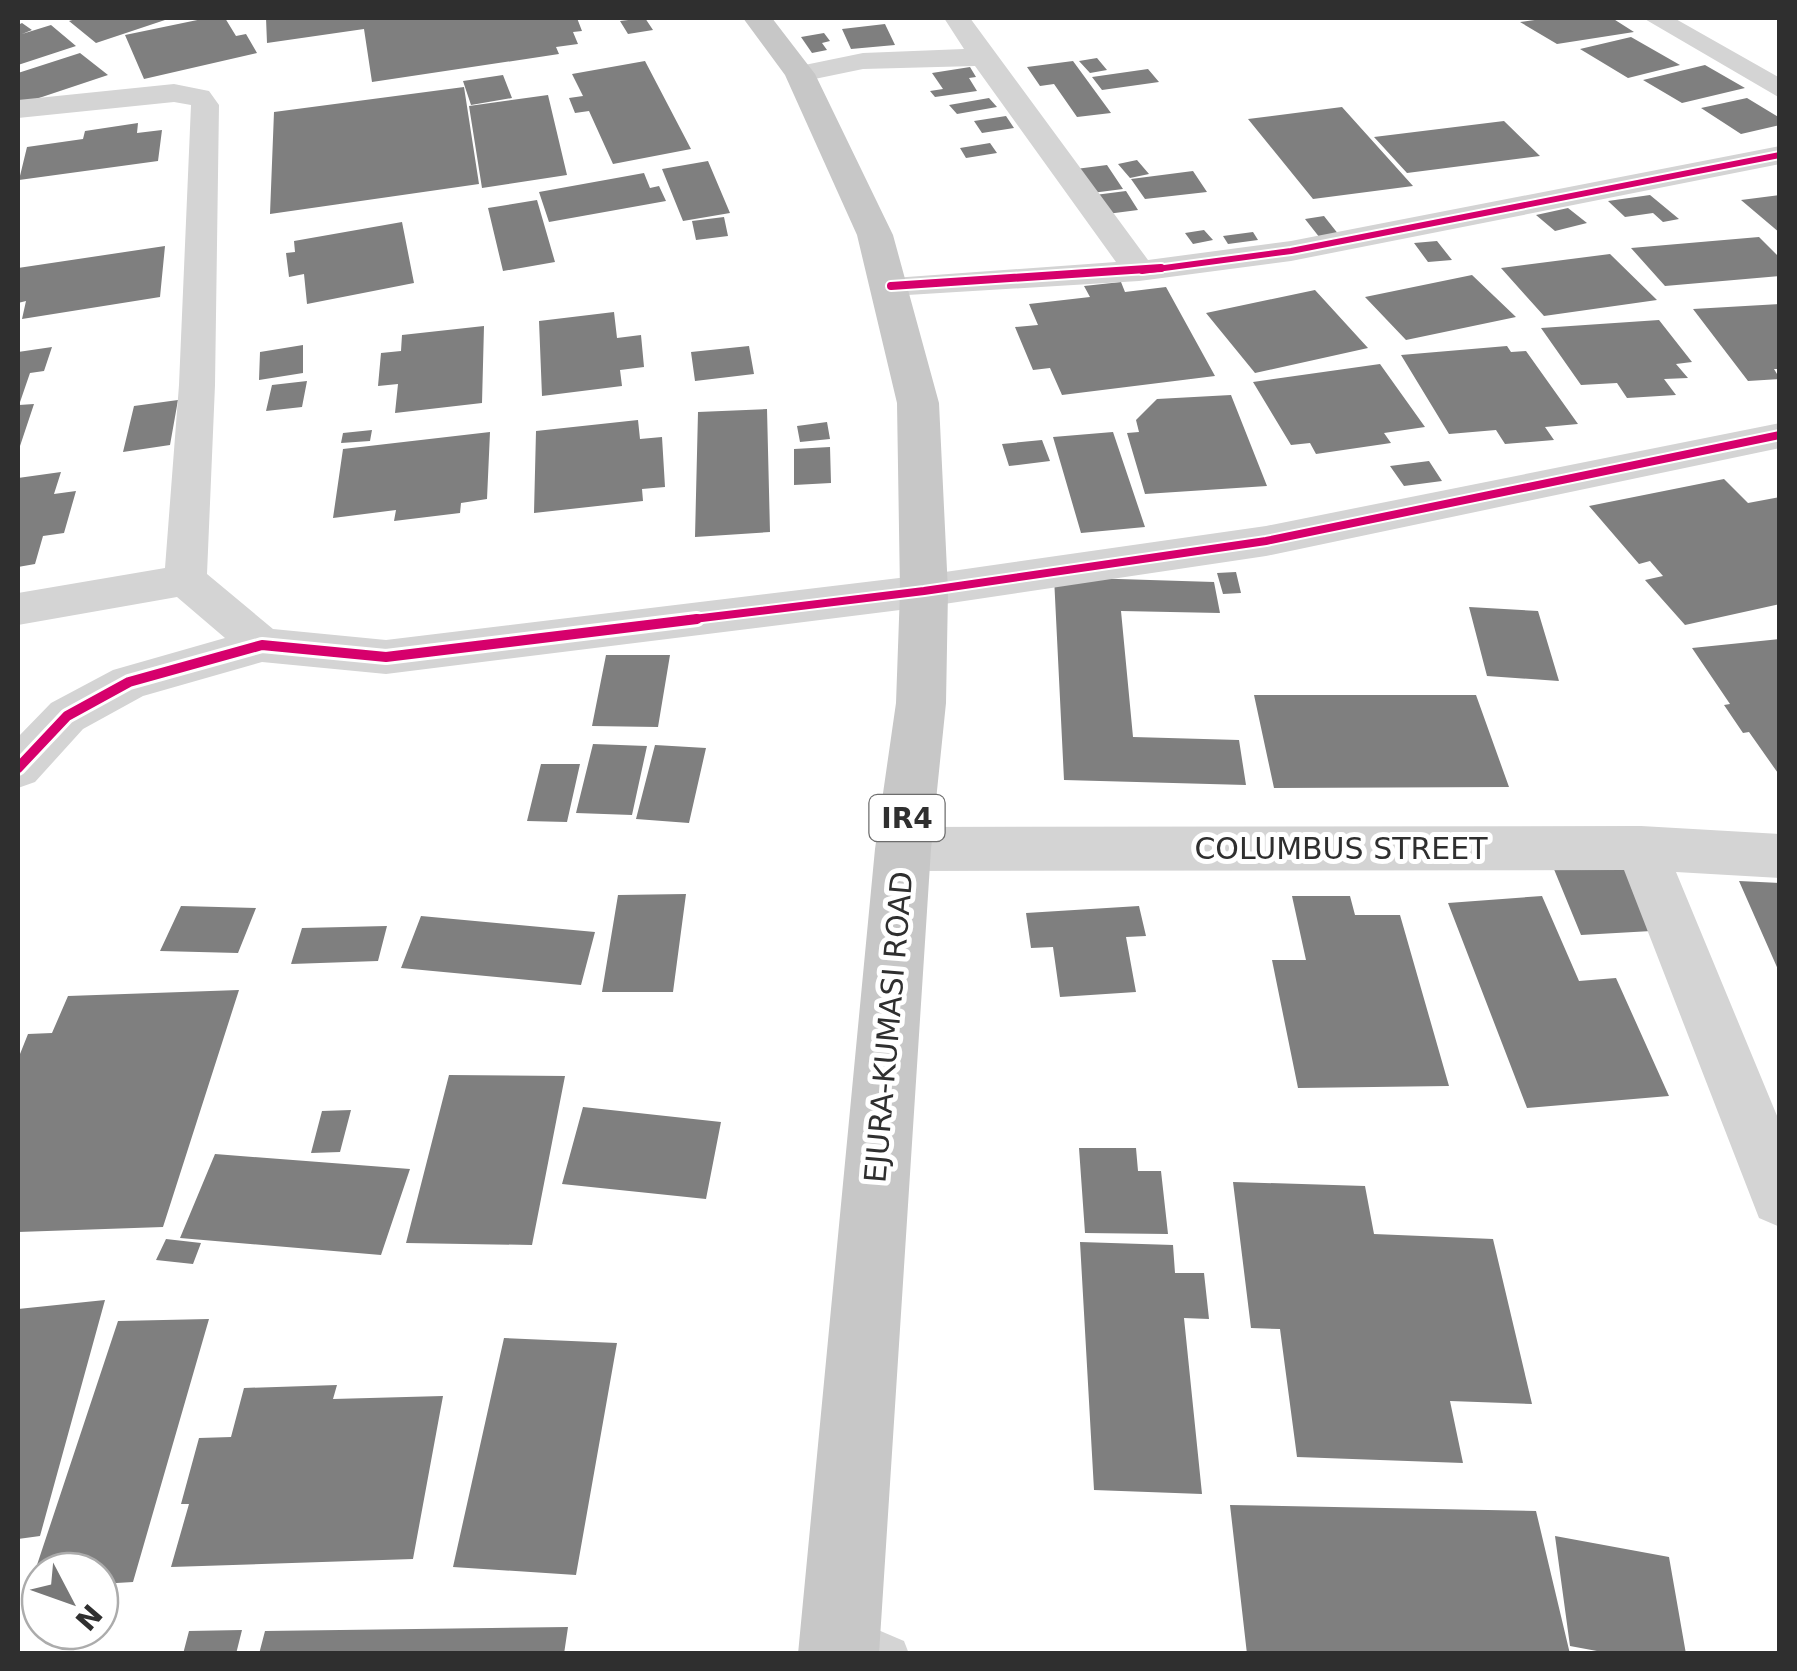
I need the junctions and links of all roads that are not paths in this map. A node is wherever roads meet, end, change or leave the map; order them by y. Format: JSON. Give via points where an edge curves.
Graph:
{"nodes":[{"id":1,"x":757,"y":18,"type":"edge"},
{"id":2,"x":957,"y":18,"type":"edge"},
{"id":3,"x":1656,"y":18,"type":"edge"},
{"id":4,"x":983,"y":56,"type":"junction"},
{"id":5,"x":800,"y":74,"type":"junction"},
{"id":6,"x":1780,"y":90,"type":"edge"},
{"id":7,"x":18,"y":109,"type":"edge"},
{"id":8,"x":1780,"y":154,"type":"edge"},
{"id":9,"x":1138,"y":271,"type":"junction"},
{"id":10,"x":891,"y":286,"type":"junction"},
{"id":11,"x":1780,"y":436,"type":"edge"},
{"id":12,"x":186,"y":580,"type":"junction"},
{"id":13,"x":924,"y":591,"type":"junction"},
{"id":14,"x":18,"y":609,"type":"edge"},
{"id":15,"x":262,"y":646,"type":"junction"},
{"id":16,"x":18,"y":768,"type":"edge"},
{"id":17,"x":1642,"y":848,"type":"junction"},
{"id":18,"x":903,"y":849,"type":"junction"},
{"id":19,"x":1780,"y":856,"type":"edge"},
{"id":20,"x":1780,"y":1197,"type":"edge"},
{"id":21,"x":839,"y":1643,"type":"edge"},
{"id":22,"x":891,"y":1654,"type":"edge"}],
"edges":[{"from":1,"to":5,"type":"main road","name":"EJURA-KUMASI ROAD","number":"IR4"},
{"from":2,"to":4,"type":"street"},
{"from":3,"to":6,"type":"street"},
{"from":4,"to":5,"type":"street","via":[[863,61]]},
{"from":4,"to":9,"type":"street"},
{"from":5,"to":10,"type":"main road","name":"EJURA-KUMASI ROAD","number":"IR4","via":[[875,235]]},
{"from":7,"to":12,"type":"street","via":[[174,93],[205,104]]},
{"from":8,"to":9,"type":"street","via":[[1291,252]]},
{"from":9,"to":10,"type":"street"},
{"from":10,"to":13,"type":"main road","name":"EJURA-KUMASI ROAD","number":"IR4","via":[[918,403]]},
{"from":11,"to":13,"type":"street","via":[[1266,541]]},
{"from":12,"to":14,"type":"street"},
{"from":12,"to":15,"type":"street"},
{"from":13,"to":15,"type":"street","via":[[386,656]]},
{"from":13,"to":18,"type":"main road","name":"EJURA-KUMASI ROAD","number":"IR4","via":[[921,703]]},
{"from":15,"to":16,"type":"street","via":[[128,682],[67,716]]},
{"from":17,"to":18,"type":"street","name":"COLUMBUS STREET"},
{"from":17,"to":19,"type":"street","name":"COLUMBUS STREET"},
{"from":17,"to":20,"type":"street"},
{"from":18,"to":21,"type":"main road","name":"EJURA-KUMASI ROAD","number":"IR4"},
{"from":21,"to":22,"type":"lane"}]}
